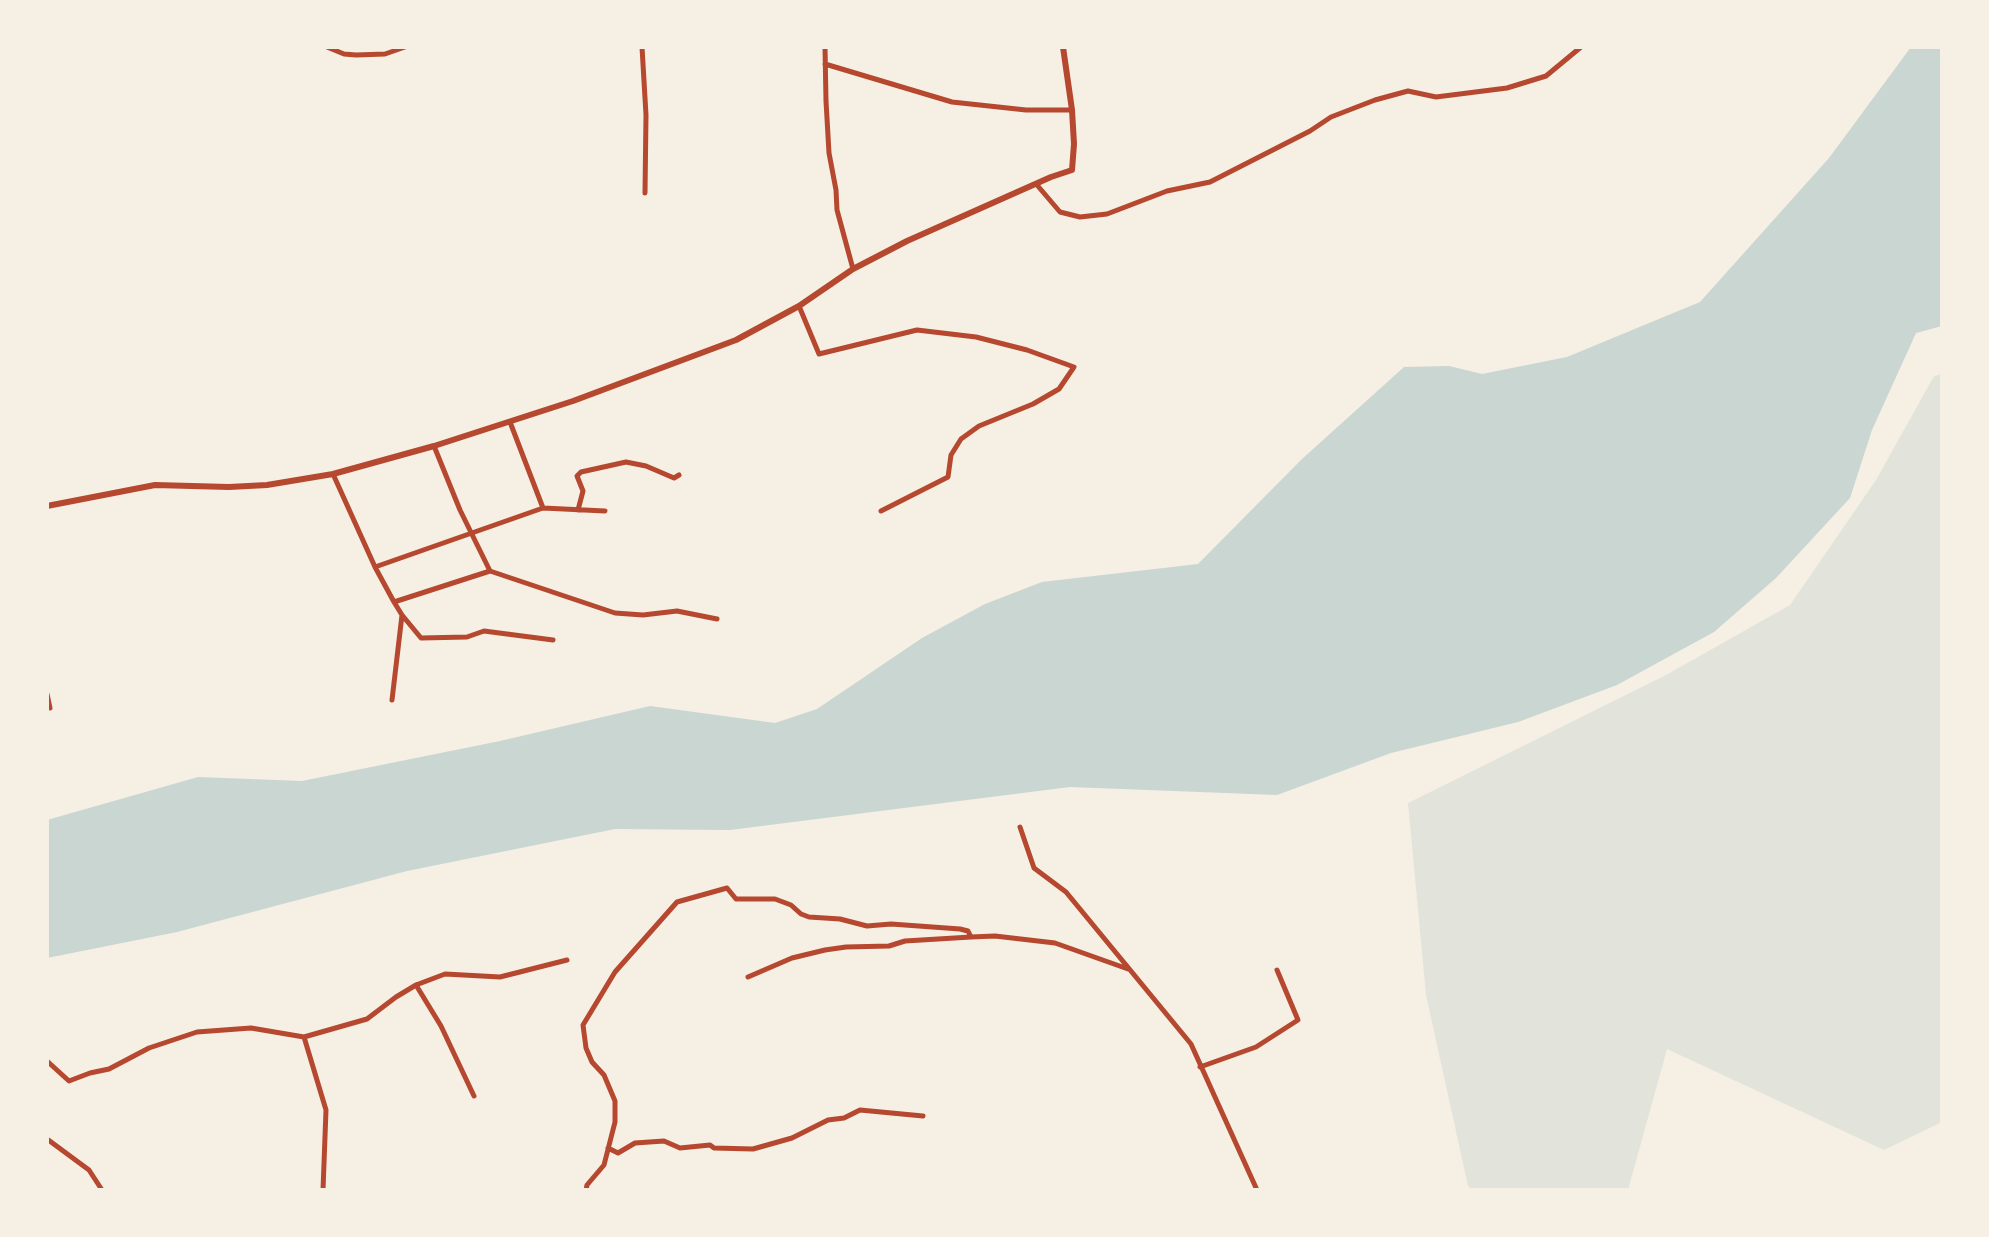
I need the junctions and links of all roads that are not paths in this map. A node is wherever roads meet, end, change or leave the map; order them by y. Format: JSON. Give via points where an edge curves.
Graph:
{"nodes":[{"id":1,"x":327,"y":47,"type":"edge"},
{"id":2,"x":405,"y":47,"type":"edge"},
{"id":3,"x":642,"y":47,"type":"edge"},
{"id":4,"x":825,"y":47,"type":"edge"},
{"id":5,"x":1063,"y":47,"type":"edge"},
{"id":6,"x":1581,"y":47,"type":"edge"},
{"id":7,"x":825,"y":64,"type":"junction"},
{"id":8,"x":1072,"y":110,"type":"junction"},
{"id":9,"x":1037,"y":185,"type":"junction"},
{"id":10,"x":645,"y":193,"type":"dead end"},
{"id":11,"x":853,"y":270,"type":"junction"},
{"id":12,"x":799,"y":306,"type":"junction"},
{"id":13,"x":510,"y":422,"type":"junction"},
{"id":14,"x":434,"y":446,"type":"junction"},
{"id":15,"x":333,"y":474,"type":"junction"},
{"id":16,"x":679,"y":475,"type":"dead end"},
{"id":17,"x":47,"y":506,"type":"edge"},
{"id":18,"x":543,"y":508,"type":"junction"},
{"id":19,"x":578,"y":510,"type":"junction"},
{"id":20,"x":881,"y":510,"type":"dead end"},
{"id":21,"x":605,"y":511,"type":"dead end"},
{"id":22,"x":472,"y":534,"type":"junction"},
{"id":23,"x":375,"y":567,"type":"junction"},
{"id":24,"x":489,"y":571,"type":"junction"},
{"id":25,"x":394,"y":602,"type":"junction"},
{"id":26,"x":402,"y":615,"type":"junction"},
{"id":27,"x":717,"y":619,"type":"dead end"},
{"id":28,"x":553,"y":640,"type":"dead end"},
{"id":29,"x":47,"y":694,"type":"edge"},
{"id":30,"x":392,"y":700,"type":"dead end"},
{"id":31,"x":50,"y":708,"type":"dead end"},
{"id":32,"x":1020,"y":827,"type":"dead end"},
{"id":33,"x":971,"y":937,"type":"junction"},
{"id":34,"x":567,"y":960,"type":"dead end"},
{"id":35,"x":1128,"y":969,"type":"junction"},
{"id":36,"x":1277,"y":970,"type":"dead end"},
{"id":37,"x":748,"y":976,"type":"dead end"},
{"id":38,"x":415,"y":985,"type":"junction"},
{"id":39,"x":304,"y":1037,"type":"junction"},
{"id":40,"x":47,"y":1060,"type":"edge"},
{"id":41,"x":1200,"y":1067,"type":"junction"},
{"id":42,"x":474,"y":1096,"type":"dead end"},
{"id":43,"x":923,"y":1116,"type":"dead end"},
{"id":44,"x":47,"y":1139,"type":"edge"},
{"id":45,"x":608,"y":1148,"type":"junction"},
{"id":46,"x":102,"y":1190,"type":"edge"},
{"id":47,"x":323,"y":1190,"type":"edge"},
{"id":48,"x":586,"y":1190,"type":"edge"},
{"id":49,"x":1257,"y":1190,"type":"edge"}],
"edges":[{"from":1,"to":2,"type":"street","via":[[356,55],[385,54]]},
{"from":3,"to":10,"type":"street"},
{"from":4,"to":7,"type":"street"},
{"from":5,"to":8,"type":"street"},
{"from":6,"to":9,"type":"street","via":[[1546,76],[1507,88],[1436,97],[1408,91],[1375,100],[1331,117],[1210,182],[1167,191],[1107,214],[1080,218],[1060,212]]},
{"from":7,"to":8,"type":"street","via":[[952,102]]},
{"from":7,"to":11,"type":"street","via":[[837,211]]},
{"from":8,"to":9,"type":"street","via":[[1072,170]]},
{"from":9,"to":11,"type":"street","via":[[907,241]]},
{"from":11,"to":12,"type":"street"},
{"from":12,"to":13,"type":"street","via":[[736,340]]},
{"from":12,"to":20,"type":"street","via":[[819,355],[917,330],[976,337],[1074,366],[1059,389],[961,439],[951,455],[948,477]]},
{"from":13,"to":14,"type":"street"},
{"from":13,"to":18,"type":"street"},
{"from":14,"to":15,"type":"street"},
{"from":14,"to":22,"type":"street"},
{"from":15,"to":17,"type":"street","via":[[229,488],[155,485]]},
{"from":15,"to":23,"type":"street"},
{"from":16,"to":19,"type":"street","via":[[674,478],[626,463],[581,472],[577,476],[583,491]]},
{"from":18,"to":19,"type":"street"},
{"from":18,"to":22,"type":"street"},
{"from":19,"to":21,"type":"street"},
{"from":22,"to":23,"type":"street"},
{"from":22,"to":24,"type":"street"},
{"from":23,"to":25,"type":"street"},
{"from":24,"to":25,"type":"street"},
{"from":24,"to":27,"type":"street","via":[[615,613],[677,611]]},
{"from":25,"to":26,"type":"street"},
{"from":26,"to":28,"type":"street","via":[[421,638],[484,632]]},
{"from":26,"to":30,"type":"street"},
{"from":29,"to":31,"type":"street"},
{"from":32,"to":35,"type":"street","via":[[1034,868],[1066,892]]},
{"from":33,"to":35,"type":"street","via":[[1055,943]]},
{"from":33,"to":37,"type":"street","via":[[825,950]]},
{"from":33,"to":45,"type":"street","via":[[960,929],[867,926],[808,917],[775,899],[736,899],[727,888],[677,902],[615,972],[583,1026],[586,1048],[615,1101]]},
{"from":34,"to":38,"type":"street","via":[[500,977],[445,974]]},
{"from":35,"to":41,"type":"street","via":[[1191,1044]]},
{"from":36,"to":41,"type":"street","via":[[1298,1020],[1256,1046]]},
{"from":38,"to":39,"type":"street","via":[[367,1019]]},
{"from":38,"to":42,"type":"street","via":[[441,1026]]},
{"from":39,"to":40,"type":"street","via":[[251,1028],[197,1032],[69,1081]]},
{"from":39,"to":47,"type":"street","via":[[326,1110]]},
{"from":41,"to":49,"type":"street"},
{"from":43,"to":45,"type":"street","via":[[860,1110],[753,1149],[680,1148],[664,1141],[635,1143],[618,1153]]},
{"from":44,"to":46,"type":"street","via":[[89,1170]]},
{"from":45,"to":48,"type":"street","via":[[604,1165]]}]}
